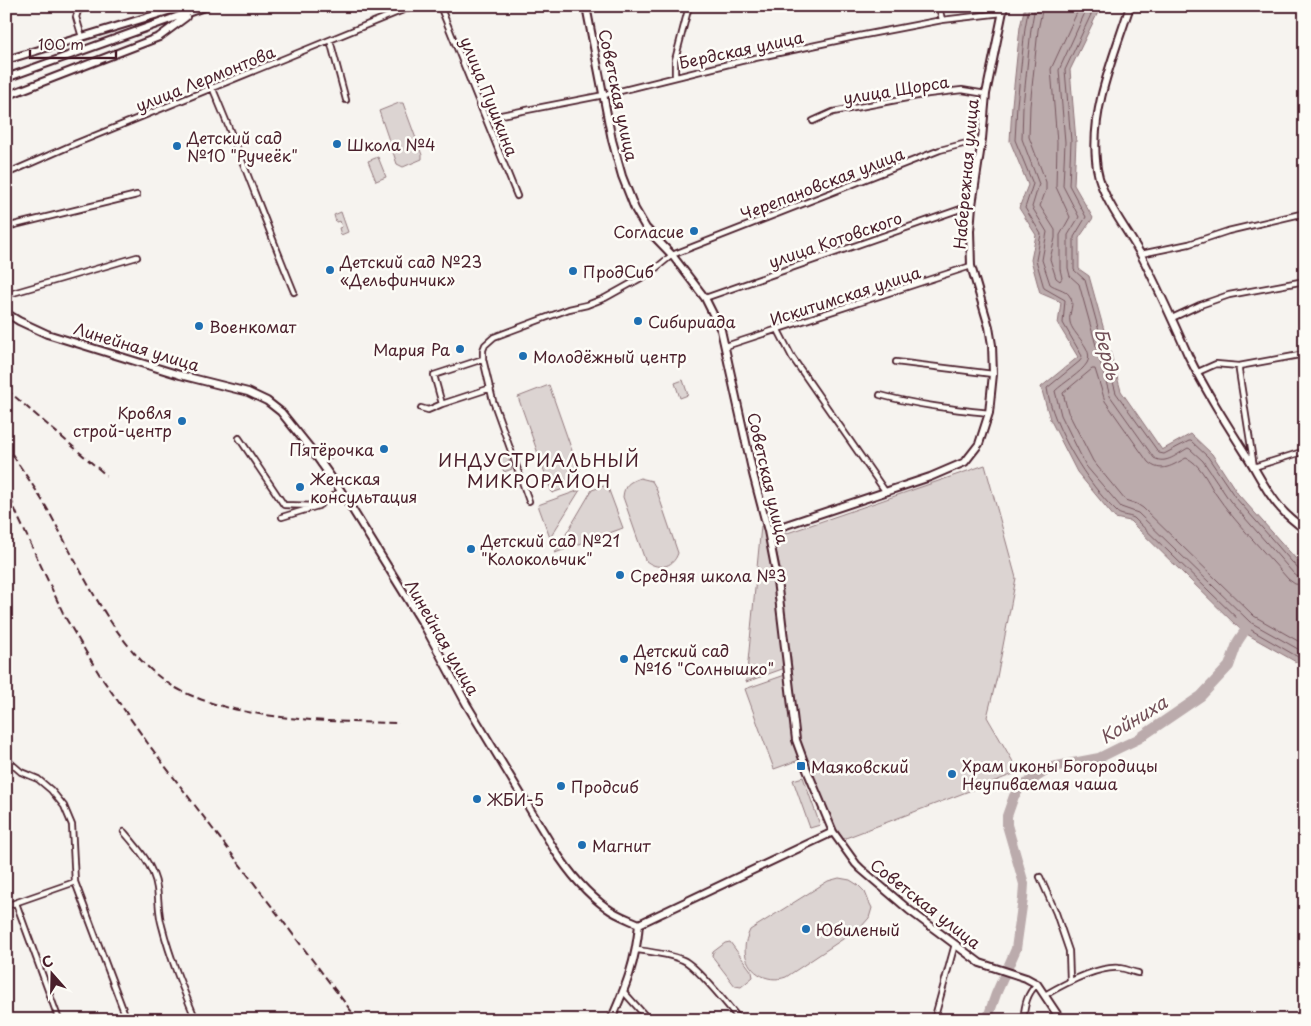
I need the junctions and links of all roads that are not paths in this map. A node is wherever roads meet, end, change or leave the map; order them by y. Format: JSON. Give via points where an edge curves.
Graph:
{"nodes":[{"id":1,"x":85,"y":6,"type":"edge"},
{"id":2,"x":207,"y":6,"type":"edge"},
{"id":3,"x":413,"y":6,"type":"edge"},
{"id":4,"x":440,"y":6,"type":"edge"},
{"id":5,"x":586,"y":6,"type":"edge"},
{"id":6,"x":690,"y":6,"type":"edge"},
{"id":7,"x":939,"y":6,"type":"edge"},
{"id":8,"x":1130,"y":6,"type":"edge"},
{"id":9,"x":1003,"y":9,"type":"edge"},
{"id":10,"x":196,"y":11,"type":"junction"},
{"id":11,"x":942,"y":20,"type":"junction"},
{"id":12,"x":82,"y":37,"type":"junction"},
{"id":13,"x":330,"y":40,"type":"junction"},
{"id":14,"x":6,"y":60,"type":"edge"},
{"id":15,"x":675,"y":76,"type":"junction"},
{"id":16,"x":6,"y":78,"type":"edge"},
{"id":17,"x":212,"y":87,"type":"junction"},
{"id":18,"x":986,"y":94,"type":"junction"},
{"id":19,"x":604,"y":95,"type":"junction"},
{"id":20,"x":6,"y":96,"type":"edge"},
{"id":21,"x":346,"y":100,"type":"dead end"},
{"id":22,"x":486,"y":118,"type":"junction"},
{"id":23,"x":813,"y":122,"type":"dead end"},
{"id":24,"x":982,"y":139,"type":"junction"},
{"id":25,"x":6,"y":174,"type":"edge"},
{"id":26,"x":137,"y":195,"type":"dead end"},
{"id":27,"x":517,"y":196,"type":"dead end"},
{"id":28,"x":972,"y":205,"type":"junction"},
{"id":29,"x":1305,"y":213,"type":"edge"},
{"id":30,"x":6,"y":227,"type":"edge"},
{"id":31,"x":1140,"y":254,"type":"junction"},
{"id":32,"x":672,"y":255,"type":"junction"},
{"id":33,"x":137,"y":258,"type":"dead end"},
{"id":34,"x":971,"y":266,"type":"junction"},
{"id":35,"x":1305,"y":281,"type":"edge"},
{"id":36,"x":294,"y":292,"type":"dead end"},
{"id":37,"x":6,"y":295,"type":"edge"},
{"id":38,"x":705,"y":298,"type":"junction"},
{"id":39,"x":6,"y":313,"type":"edge"},
{"id":40,"x":1172,"y":318,"type":"junction"},
{"id":41,"x":778,"y":330,"type":"junction"},
{"id":42,"x":726,"y":346,"type":"junction"},
{"id":43,"x":1305,"y":354,"type":"edge"},
{"id":44,"x":483,"y":359,"type":"junction"},
{"id":45,"x":896,"y":362,"type":"dead end"},
{"id":46,"x":1239,"y":366,"type":"junction"},
{"id":47,"x":1198,"y":372,"type":"junction"},
{"id":48,"x":993,"y":374,"type":"junction"},
{"id":49,"x":491,"y":388,"type":"junction"},
{"id":50,"x":880,"y":395,"type":"dead end"},
{"id":51,"x":442,"y":404,"type":"junction"},
{"id":52,"x":421,"y":408,"type":"dead end"},
{"id":53,"x":989,"y":413,"type":"junction"},
{"id":54,"x":239,"y":438,"type":"dead end"},
{"id":55,"x":1305,"y":451,"type":"edge"},
{"id":56,"x":328,"y":456,"type":"dead end"},
{"id":57,"x":321,"y":464,"type":"junction"},
{"id":58,"x":1254,"y":467,"type":"junction"},
{"id":59,"x":341,"y":491,"type":"junction"},
{"id":60,"x":886,"y":491,"type":"junction"},
{"id":61,"x":529,"y":501,"type":"dead end"},
{"id":62,"x":318,"y":506,"type":"junction"},
{"id":63,"x":282,"y":517,"type":"dead end"},
{"id":64,"x":1305,"y":530,"type":"edge"},
{"id":65,"x":768,"y":531,"type":"junction"},
{"id":66,"x":6,"y":759,"type":"edge"},
{"id":67,"x":124,"y":832,"type":"dead end"},
{"id":68,"x":833,"y":832,"type":"junction"},
{"id":69,"x":1040,"y":877,"type":"dead end"},
{"id":70,"x":74,"y":882,"type":"junction"},
{"id":71,"x":16,"y":903,"type":"junction"},
{"id":72,"x":6,"y":906,"type":"edge"},
{"id":73,"x":639,"y":924,"type":"junction"},
{"id":74,"x":955,"y":944,"type":"junction"},
{"id":75,"x":637,"y":950,"type":"junction"},
{"id":76,"x":1138,"y":974,"type":"dead end"},
{"id":77,"x":1070,"y":980,"type":"junction"},
{"id":78,"x":1037,"y":984,"type":"junction"},
{"id":79,"x":623,"y":991,"type":"junction"},
{"id":80,"x":1045,"y":995,"type":"junction"},
{"id":81,"x":59,"y":1020,"type":"edge"},
{"id":82,"x":127,"y":1020,"type":"edge"},
{"id":83,"x":196,"y":1020,"type":"edge"},
{"id":84,"x":611,"y":1020,"type":"edge"},
{"id":85,"x":649,"y":1020,"type":"edge"},
{"id":86,"x":740,"y":1020,"type":"edge"},
{"id":87,"x":934,"y":1020,"type":"edge"},
{"id":88,"x":1023,"y":1020,"type":"edge"},
{"id":89,"x":1061,"y":1020,"type":"edge"}],
"edges":[{"from":1,"to":12,"type":"street","via":[[76,17]]},
{"from":2,"to":10,"type":"main road"},
{"from":3,"to":13,"type":"street","name":"улица Лермонтова"},
{"from":4,"to":22,"type":"street","name":"улица Пушкина"},
{"from":5,"to":19,"type":"main road","name":"Советская улица"},
{"from":6,"to":15,"type":"street","via":[[675,60]]},
{"from":7,"to":11,"type":"street"},
{"from":8,"to":31,"type":"main road","via":[[1103,89],[1097,124],[1096,161],[1101,183]]},
{"from":9,"to":11,"type":"street","name":"Бердская улица"},
{"from":9,"to":18,"type":"main road","name":"Набережная улица"},
{"from":10,"to":12,"type":"main road","via":[[178,8]]},
{"from":10,"to":16,"type":"main road"},
{"from":10,"to":20,"type":"main road","via":[[159,36]]},
{"from":11,"to":15,"type":"street","name":"Бердская улица"},
{"from":12,"to":14,"type":"main road"},
{"from":13,"to":17,"type":"street","name":"улица Лермонтова"},
{"from":13,"to":21,"type":"street"},
{"from":15,"to":19,"type":"street","name":"Бердская улица"},
{"from":17,"to":25,"type":"street","name":"улица Лермонтова"},
{"from":17,"to":36,"type":"street"},
{"from":18,"to":23,"type":"street","name":"улица Щорса","via":[[962,90],[928,94],[833,112]]},
{"from":18,"to":24,"type":"main road","name":"Набережная улица"},
{"from":19,"to":22,"type":"street","name":"Бердская улица"},
{"from":19,"to":32,"type":"main road","name":"Советская улица","via":[[612,140],[635,209],[646,228]]},
{"from":22,"to":27,"type":"street","name":"улица Пушкина"},
{"from":24,"to":28,"type":"main road","name":"Набережная улица"},
{"from":24,"to":32,"type":"street","name":"Черепановская улица","via":[[940,150]]},
{"from":26,"to":30,"type":"street"},
{"from":28,"to":34,"type":"main road","name":"Набережная улица"},
{"from":28,"to":38,"type":"street","name":"улица Котовского"},
{"from":29,"to":31,"type":"street"},
{"from":31,"to":40,"type":"main road"},
{"from":32,"to":38,"type":"main road","name":"Советская улица"},
{"from":32,"to":44,"type":"street","name":"Черепановская улица","via":[[605,298],[494,337],[485,345]]},
{"from":33,"to":37,"type":"street"},
{"from":34,"to":41,"type":"street","name":"Искитимская улица"},
{"from":34,"to":48,"type":"main road","name":"Набережная улица","via":[[989,327]]},
{"from":35,"to":40,"type":"street","via":[[1229,295]]},
{"from":38,"to":42,"type":"main road","name":"Советская улица","via":[[722,330]]},
{"from":39,"to":57,"type":"main road","name":"Линейная улица","via":[[47,334],[180,375],[248,392],[267,401],[289,420]]},
{"from":40,"to":47,"type":"main road"},
{"from":41,"to":42,"type":"street","name":"Искитимская улица"},
{"from":41,"to":60,"type":"street","via":[[792,357]]},
{"from":42,"to":65,"type":"main road","name":"Советская улица"},
{"from":43,"to":46,"type":"street"},
{"from":44,"to":49,"type":"street"},
{"from":44,"to":51,"type":"street","via":[[434,375]]},
{"from":45,"to":48,"type":"street"},
{"from":46,"to":47,"type":"street","via":[[1216,364]]},
{"from":46,"to":58,"type":"street"},
{"from":47,"to":58,"type":"main road","via":[[1220,415]]},
{"from":48,"to":53,"type":"main road","name":"Набережная улица"},
{"from":49,"to":51,"type":"street"},
{"from":49,"to":61,"type":"street","via":[[493,402]]},
{"from":50,"to":53,"type":"street","via":[[939,408]]},
{"from":51,"to":52,"type":"street","via":[[428,410]]},
{"from":53,"to":60,"type":"main road","name":"Набережная улица","via":[[979,444],[965,462]]},
{"from":54,"to":62,"type":"street","via":[[284,505]]},
{"from":55,"to":58,"type":"street"},
{"from":56,"to":57,"type":"street"},
{"from":57,"to":59,"type":"main road","name":"Линейная улица"},
{"from":58,"to":64,"type":"main road","via":[[1284,512]]},
{"from":59,"to":62,"type":"street"},
{"from":59,"to":73,"type":"main road","name":"Линейная улица","via":[[564,864],[593,897],[608,909]]},
{"from":60,"to":65,"type":"main road","name":"Набережная улица"},
{"from":62,"to":63,"type":"street"},
{"from":65,"to":68,"type":"main road","name":"Советская улица","via":[[796,740]]},
{"from":66,"to":70,"type":"street","via":[[21,772],[38,779],[64,806],[72,825]]},
{"from":67,"to":83,"type":"street","via":[[141,852],[154,876],[162,926]]},
{"from":68,"to":73,"type":"main road"},
{"from":68,"to":74,"type":"main road","name":"Советская улица","via":[[861,869]]},
{"from":69,"to":77,"type":"street","via":[[1069,951]]},
{"from":70,"to":71,"type":"street"},
{"from":70,"to":82,"type":"street"},
{"from":71,"to":72,"type":"street"},
{"from":71,"to":81,"type":"street"},
{"from":73,"to":75,"type":"main road"},
{"from":74,"to":78,"type":"main road","name":"Советская улица","via":[[980,963]]},
{"from":74,"to":87,"type":"street"},
{"from":75,"to":79,"type":"main road"},
{"from":75,"to":86,"type":"street","via":[[684,960],[699,972]]},
{"from":76,"to":77,"type":"street","via":[[1119,968]]},
{"from":77,"to":80,"type":"street"},
{"from":78,"to":80,"type":"main road","name":"Советская улица"},
{"from":78,"to":88,"type":"street","via":[[1026,999]]},
{"from":79,"to":84,"type":"main road"},
{"from":79,"to":85,"type":"street"},
{"from":80,"to":89,"type":"main road","name":"Советская улица"}]}
